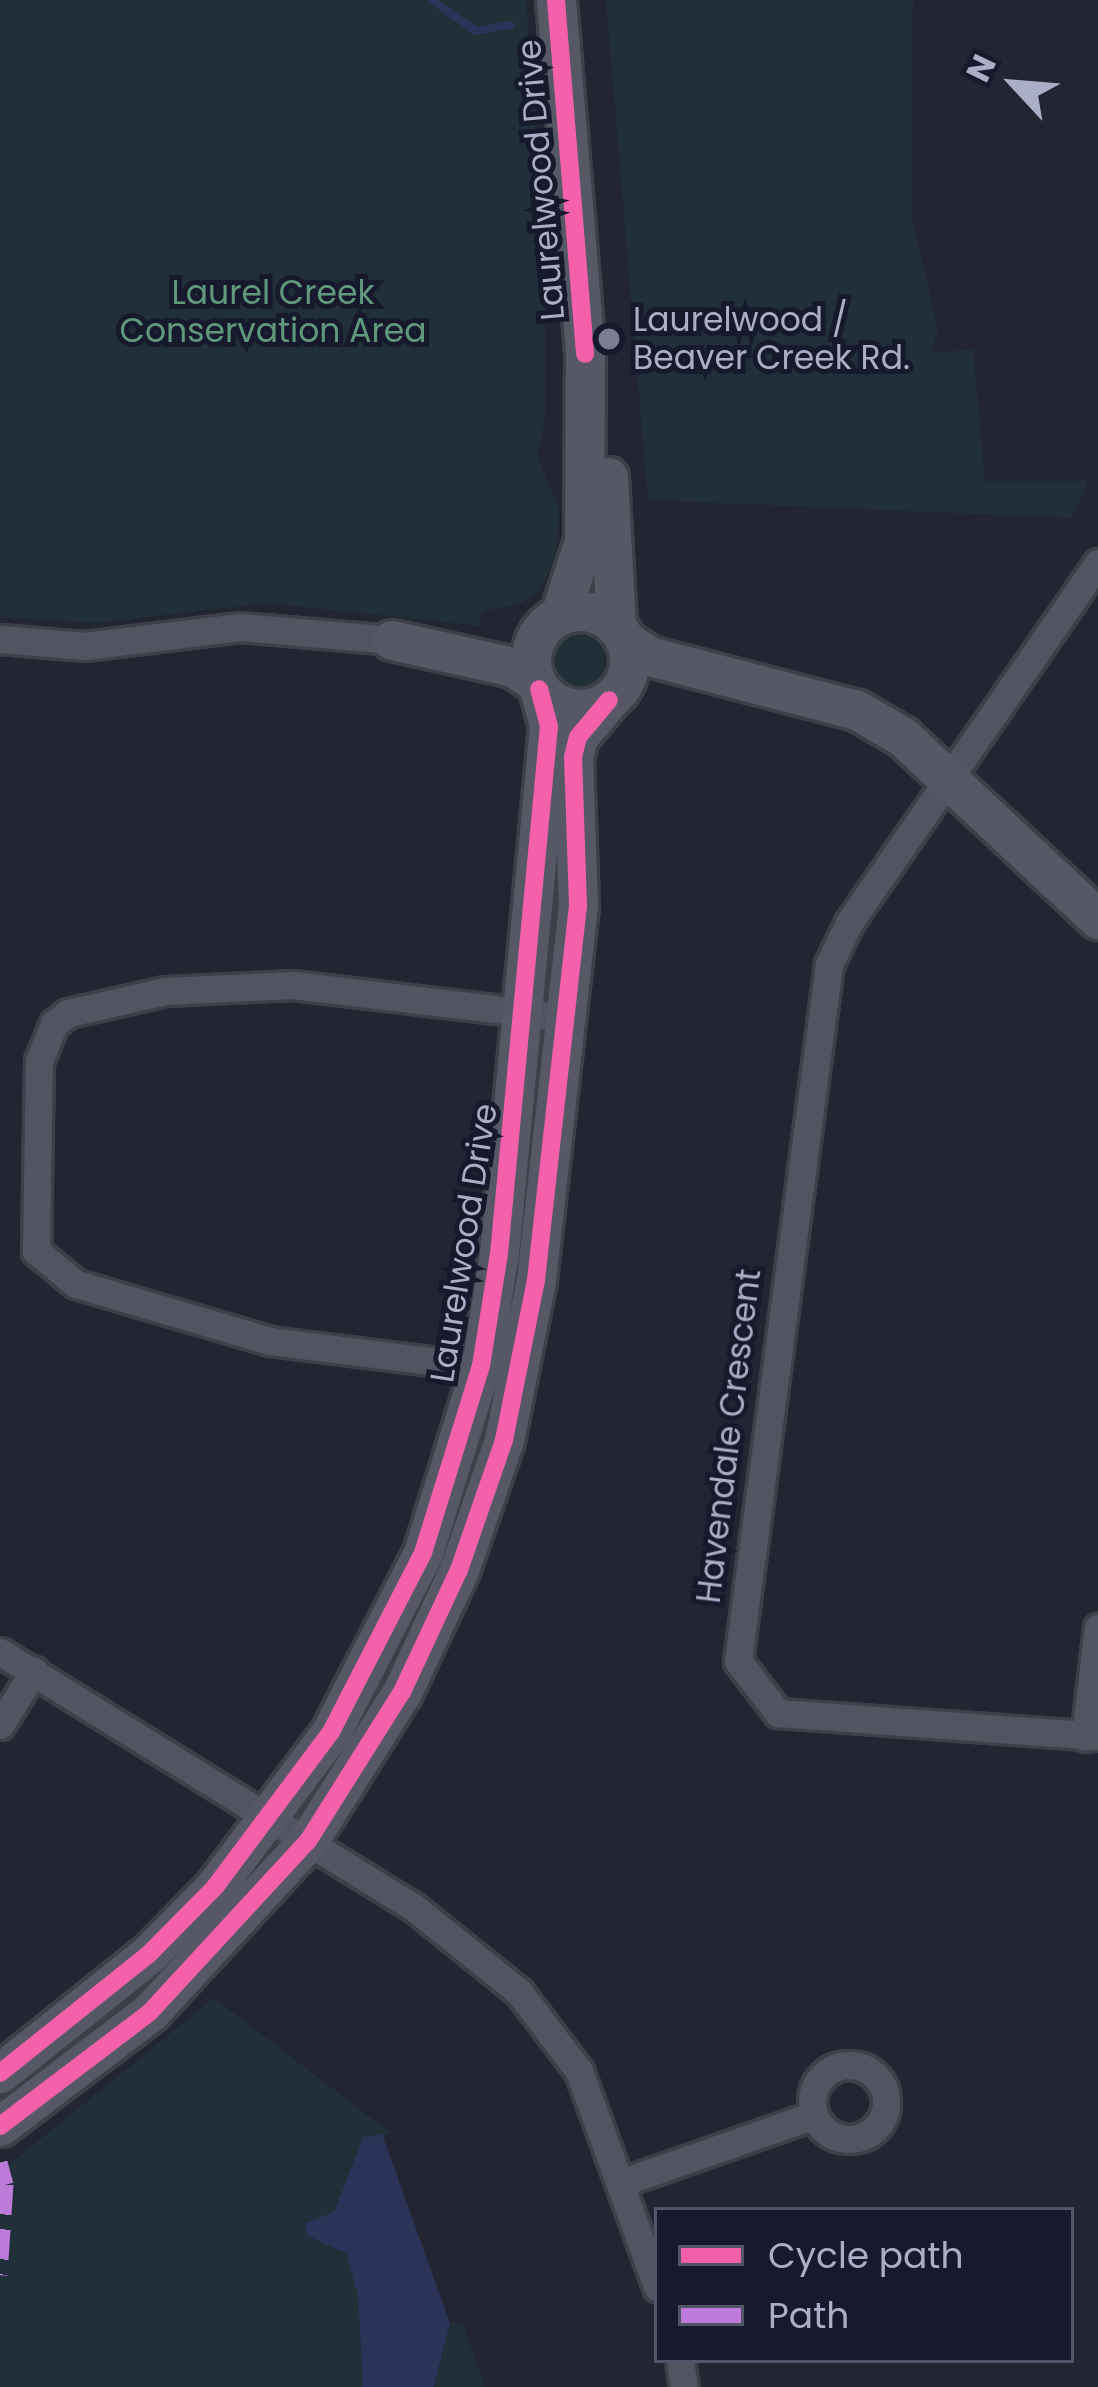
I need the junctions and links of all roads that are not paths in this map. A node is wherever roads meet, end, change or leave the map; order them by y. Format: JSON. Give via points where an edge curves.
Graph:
{"nodes":[{"id":1,"x":556,"y":0,"type":"edge"},
{"id":2,"x":585,"y":354,"type":"junction"},
{"id":3,"x":1098,"y":563,"type":"edge"},
{"id":4,"x":549,"y":623,"type":"junction"},
{"id":5,"x":621,"y":633,"type":"junction"},
{"id":6,"x":0,"y":639,"type":"edge"},
{"id":7,"x":392,"y":640,"type":"junction"},
{"id":8,"x":537,"y":686,"type":"junction"},
{"id":9,"x":760,"y":688,"type":"junction"},
{"id":10,"x":614,"y":696,"type":"junction"},
{"id":11,"x":955,"y":777,"type":"junction"},
{"id":12,"x":1098,"y":920,"type":"edge"},
{"id":13,"x":525,"y":1015,"type":"junction"},
{"id":14,"x":568,"y":1018,"type":"junction"},
{"id":15,"x":499,"y":1369,"type":"junction"},
{"id":16,"x":1098,"y":1628,"type":"edge"},
{"id":17,"x":0,"y":1652,"type":"edge"},
{"id":18,"x":34,"y":1671,"type":"junction"},
{"id":19,"x":0,"y":1725,"type":"edge"},
{"id":20,"x":1092,"y":1736,"type":"edge"},
{"id":21,"x":272,"y":1816,"type":"junction"},
{"id":22,"x":308,"y":1841,"type":"junction"},
{"id":23,"x":0,"y":2073,"type":"edge"},
{"id":24,"x":814,"y":2115,"type":"dead end"},
{"id":25,"x":0,"y":2126,"type":"edge"},
{"id":26,"x":622,"y":2182,"type":"junction"},
{"id":27,"x":654,"y":2278,"type":"edge"}],
"edges":[{"from":1,"to":2,"type":"street","name":"Laurelwood Drive"},
{"from":2,"to":4,"type":"street","name":"Laurelwood Drive","via":[[584,541]]},
{"from":2,"to":5,"type":"street","name":"Laurelwood Drive","via":[[601,398]]},
{"from":3,"to":11,"type":"street","name":"Havendale Crescent"},
{"from":4,"to":5,"type":"street","via":[[590,611]]},
{"from":4,"to":7,"type":"street"},
{"from":4,"to":8,"type":"street","via":[[530,656]]},
{"from":5,"to":9,"type":"street","via":[[649,656]]},
{"from":5,"to":10,"type":"street","via":[[629,666]]},
{"from":6,"to":7,"type":"street","via":[[85,646],[240,626]]},
{"from":7,"to":8,"type":"street","via":[[513,667]]},
{"from":8,"to":10,"type":"street","via":[[579,710]]},
{"from":8,"to":13,"type":"street","name":"Laurelwood Drive","via":[[549,726]]},
{"from":9,"to":10,"type":"street"},
{"from":9,"to":11,"type":"street","via":[[857,710]]},
{"from":10,"to":14,"type":"street","name":"Laurelwood Drive","via":[[578,736],[572,757],[580,872]]},
{"from":11,"to":12,"type":"street"},
{"from":11,"to":20,"type":"street","name":"Havendale Crescent","via":[[849,923],[818,1002],[738,1661],[778,1714]]},
{"from":13,"to":14,"type":"street"},
{"from":13,"to":15,"type":"street","name":"Laurelwood Drive"},
{"from":13,"to":15,"type":"street","via":[[293,985],[166,991],[68,1013],[54,1024],[39,1061],[36,1251],[76,1284],[270,1341]]},
{"from":14,"to":15,"type":"street","name":"Laurelwood Drive"},
{"from":15,"to":21,"type":"street","name":"Laurelwood Drive","via":[[385,1636]]},
{"from":15,"to":22,"type":"street","name":"Laurelwood Drive","via":[[483,1509],[430,1637]]},
{"from":16,"to":20,"type":"street","name":"Havendale Crescent"},
{"from":17,"to":18,"type":"street"},
{"from":18,"to":19,"type":"street"},
{"from":18,"to":21,"type":"street"},
{"from":21,"to":22,"type":"street"},
{"from":21,"to":23,"type":"street","name":"Laurelwood Drive","via":[[148,1955]]},
{"from":22,"to":25,"type":"street","name":"Laurelwood Drive","via":[[149,2012]]},
{"from":22,"to":26,"type":"street","via":[[412,1906],[519,1992],[579,2071]]},
{"from":24,"to":26,"type":"street"},
{"from":26,"to":27,"type":"street"}]}
